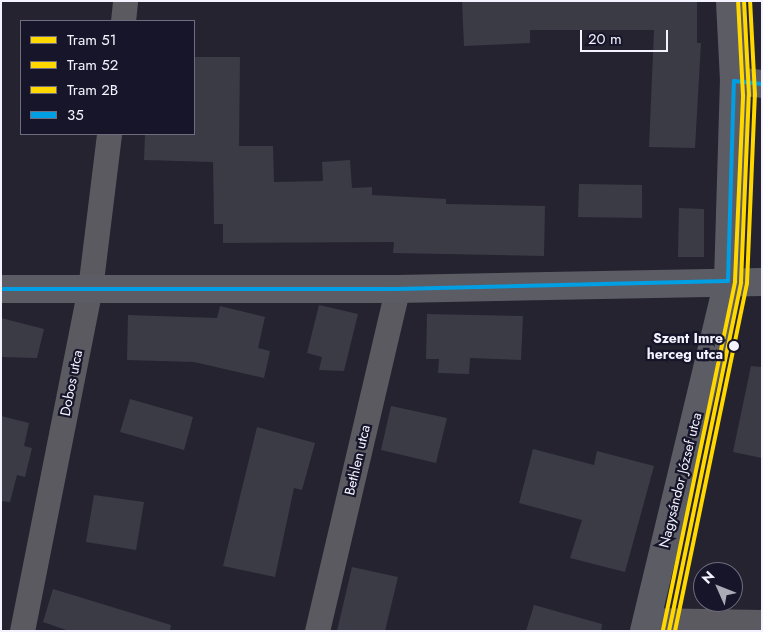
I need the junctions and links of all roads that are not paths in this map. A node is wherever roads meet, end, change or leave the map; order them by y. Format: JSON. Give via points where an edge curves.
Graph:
{"nodes":[{"id":1,"x":125,"y":1,"type":"edge"},
{"id":2,"x":730,"y":1,"type":"edge"},
{"id":3,"x":123,"y":20,"type":"edge"},
{"id":4,"x":734,"y":81,"type":"junction"},
{"id":5,"x":762,"y":84,"type":"edge"},
{"id":6,"x":109,"y":135,"type":"edge"},
{"id":7,"x":728,"y":281,"type":"junction"},
{"id":8,"x":762,"y":282,"type":"edge"},
{"id":9,"x":1,"y":288,"type":"edge"},
{"id":10,"x":90,"y":289,"type":"junction"},
{"id":11,"x":397,"y":289,"type":"junction"},
{"id":12,"x":762,"y":622,"type":"edge"},
{"id":13,"x":645,"y":625,"type":"edge"},
{"id":14,"x":22,"y":631,"type":"edge"},
{"id":15,"x":316,"y":631,"type":"edge"}],
"edges":[{"from":1,"to":3,"type":"street"},
{"from":2,"to":4,"type":"street","name":"Nagysándor József utca"},
{"from":4,"to":5,"type":"street"},
{"from":4,"to":7,"type":"street","name":"Nagysándor József utca"},
{"from":6,"to":10,"type":"street","name":"Dobos utca"},
{"from":7,"to":8,"type":"street"},
{"from":7,"to":11,"type":"street"},
{"from":7,"to":13,"type":"street","name":"Nagysándor József utca"},
{"from":9,"to":10,"type":"street"},
{"from":10,"to":11,"type":"street"},
{"from":10,"to":14,"type":"street","name":"Dobos utca"},
{"from":11,"to":15,"type":"street","name":"Bethlen utca"},
{"from":12,"to":13,"type":"street"}]}
